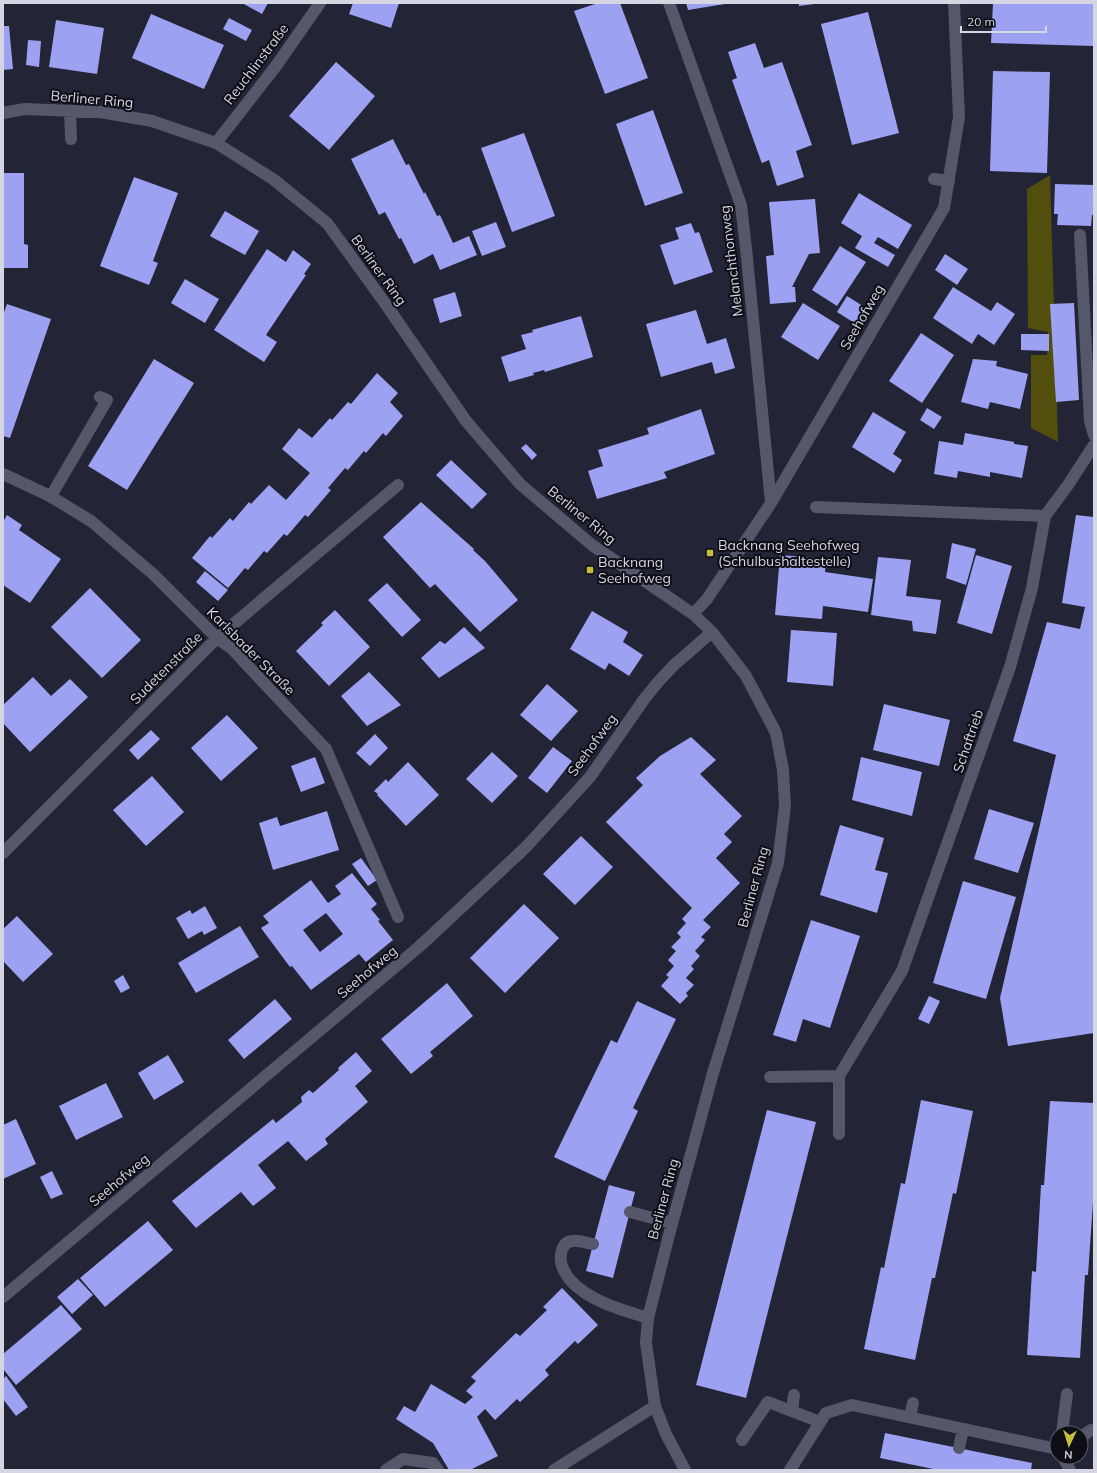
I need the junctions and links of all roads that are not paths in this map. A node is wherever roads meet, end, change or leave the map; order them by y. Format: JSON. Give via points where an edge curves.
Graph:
{"nodes":[{"id":1,"x":320,"y":3,"type":"edge"},
{"id":2,"x":669,"y":3,"type":"edge"},
{"id":3,"x":954,"y":3,"type":"edge"},
{"id":4,"x":70,"y":111,"type":"junction"},
{"id":5,"x":3,"y":112,"type":"edge"},
{"id":6,"x":71,"y":139,"type":"dead end"},
{"id":7,"x":216,"y":143,"type":"junction"},
{"id":8,"x":934,"y":179,"type":"dead end"},
{"id":9,"x":949,"y":181,"type":"junction"},
{"id":10,"x":1080,"y":235,"type":"dead end"},
{"id":11,"x":100,"y":397,"type":"dead end"},
{"id":12,"x":1094,"y":435,"type":"edge"},
{"id":13,"x":1094,"y":445,"type":"edge"},
{"id":14,"x":3,"y":474,"type":"edge"},
{"id":15,"x":398,"y":486,"type":"dead end"},
{"id":16,"x":51,"y":496,"type":"junction"},
{"id":17,"x":771,"y":503,"type":"junction"},
{"id":18,"x":816,"y":507,"type":"dead end"},
{"id":19,"x":1045,"y":516,"type":"junction"},
{"id":20,"x":693,"y":614,"type":"junction"},
{"id":21,"x":712,"y":632,"type":"junction"},
{"id":22,"x":217,"y":638,"type":"junction"},
{"id":23,"x":3,"y":853,"type":"edge"},
{"id":24,"x":398,"y":917,"type":"dead end"},
{"id":25,"x":839,"y":1076,"type":"junction"},
{"id":26,"x":770,"y":1077,"type":"dead end"},
{"id":27,"x":839,"y":1134,"type":"dead end"},
{"id":28,"x":630,"y":1212,"type":"dead end"},
{"id":29,"x":672,"y":1223,"type":"junction"},
{"id":30,"x":593,"y":1244,"type":"dead end"},
{"id":31,"x":3,"y":1297,"type":"edge"},
{"id":32,"x":648,"y":1318,"type":"junction"},
{"id":33,"x":1067,"y":1394,"type":"dead end"},
{"id":34,"x":794,"y":1395,"type":"dead end"},
{"id":35,"x":913,"y":1403,"type":"dead end"},
{"id":36,"x":656,"y":1406,"type":"junction"},
{"id":37,"x":792,"y":1411,"type":"junction"},
{"id":38,"x":910,"y":1417,"type":"junction"},
{"id":39,"x":820,"y":1422,"type":"junction"},
{"id":40,"x":1063,"y":1425,"type":"edge"},
{"id":41,"x":963,"y":1429,"type":"junction"},
{"id":42,"x":742,"y":1440,"type":"dead end"},
{"id":43,"x":1049,"y":1447,"type":"edge"},
{"id":44,"x":959,"y":1448,"type":"dead end"},
{"id":45,"x":386,"y":1470,"type":"edge"},
{"id":46,"x":438,"y":1470,"type":"edge"},
{"id":47,"x":554,"y":1470,"type":"edge"},
{"id":48,"x":685,"y":1470,"type":"edge"},
{"id":49,"x":790,"y":1470,"type":"edge"}],
"edges":[{"from":1,"to":7,"type":"street","name":"Reuchlinstraße","via":[[276,66]]},
{"from":2,"to":17,"type":"street","name":"Melanchthonweg","via":[[741,205]]},
{"from":3,"to":9,"type":"street","name":"Seehofweg","via":[[959,117]]},
{"from":4,"to":5,"type":"street","name":"Berliner Ring","via":[[25,109]]},
{"from":4,"to":6,"type":"street"},
{"from":4,"to":7,"type":"street","name":"Berliner Ring","via":[[100,112],[152,121]]},
{"from":7,"to":20,"type":"street","name":"Berliner Ring","via":[[273,179],[327,223],[466,421],[520,484],[592,545]]},
{"from":8,"to":9,"type":"street"},
{"from":9,"to":17,"type":"street","name":"Seehofweg","via":[[944,208]]},
{"from":10,"to":12,"type":"street","via":[[1090,421]]},
{"from":11,"to":16,"type":"street","via":[[107,400]]},
{"from":13,"to":19,"type":"street","name":"Schaftrieb"},
{"from":14,"to":16,"type":"street","name":"Karlsbader Straße"},
{"from":15,"to":22,"type":"street","name":"Sudetenstraße"},
{"from":16,"to":22,"type":"street","name":"Karlsbader Straße","via":[[91,521],[147,569]]},
{"from":17,"to":20,"type":"street","name":"Seehofweg","via":[[708,599]]},
{"from":18,"to":19,"type":"street"},
{"from":19,"to":25,"type":"street","name":"Schaftrieb","via":[[1032,588],[1010,667],[902,971]]},
{"from":20,"to":21,"type":"street","name":"Berliner Ring"},
{"from":21,"to":29,"type":"street","name":"Berliner Ring","via":[[746,676],[776,733],[783,770],[785,806],[778,863],[713,1073]]},
{"from":21,"to":31,"type":"street","name":"Seehofweg","via":[[659,681],[590,778],[521,852],[420,946]]},
{"from":22,"to":23,"type":"street","name":"Sudetenstraße"},
{"from":22,"to":24,"type":"street","name":"Karlsbader Straße","via":[[231,648],[326,749]]},
{"from":25,"to":26,"type":"street"},
{"from":25,"to":27,"type":"street"},
{"from":28,"to":29,"type":"street"},
{"from":29,"to":32,"type":"street","name":"Berliner Ring"},
{"from":30,"to":32,"type":"street","via":[[572,1241],[564,1245],[562,1265],[572,1282],[614,1308]]},
{"from":32,"to":36,"type":"street","name":"Berliner Ring","via":[[646,1343]]},
{"from":33,"to":40,"type":"street"},
{"from":34,"to":37,"type":"street"},
{"from":35,"to":38,"type":"street"},
{"from":36,"to":47,"type":"street"},
{"from":36,"to":48,"type":"street","name":"Berliner Ring","via":[[666,1434]]},
{"from":37,"to":39,"type":"street"},
{"from":37,"to":42,"type":"street","via":[[768,1402]]},
{"from":38,"to":39,"type":"street","via":[[852,1405],[826,1413]]},
{"from":38,"to":41,"type":"street"},
{"from":39,"to":49,"type":"street"},
{"from":41,"to":43,"type":"street"},
{"from":41,"to":44,"type":"street"},
{"from":45,"to":46,"type":"street","via":[[403,1459],[433,1463]]}]}
